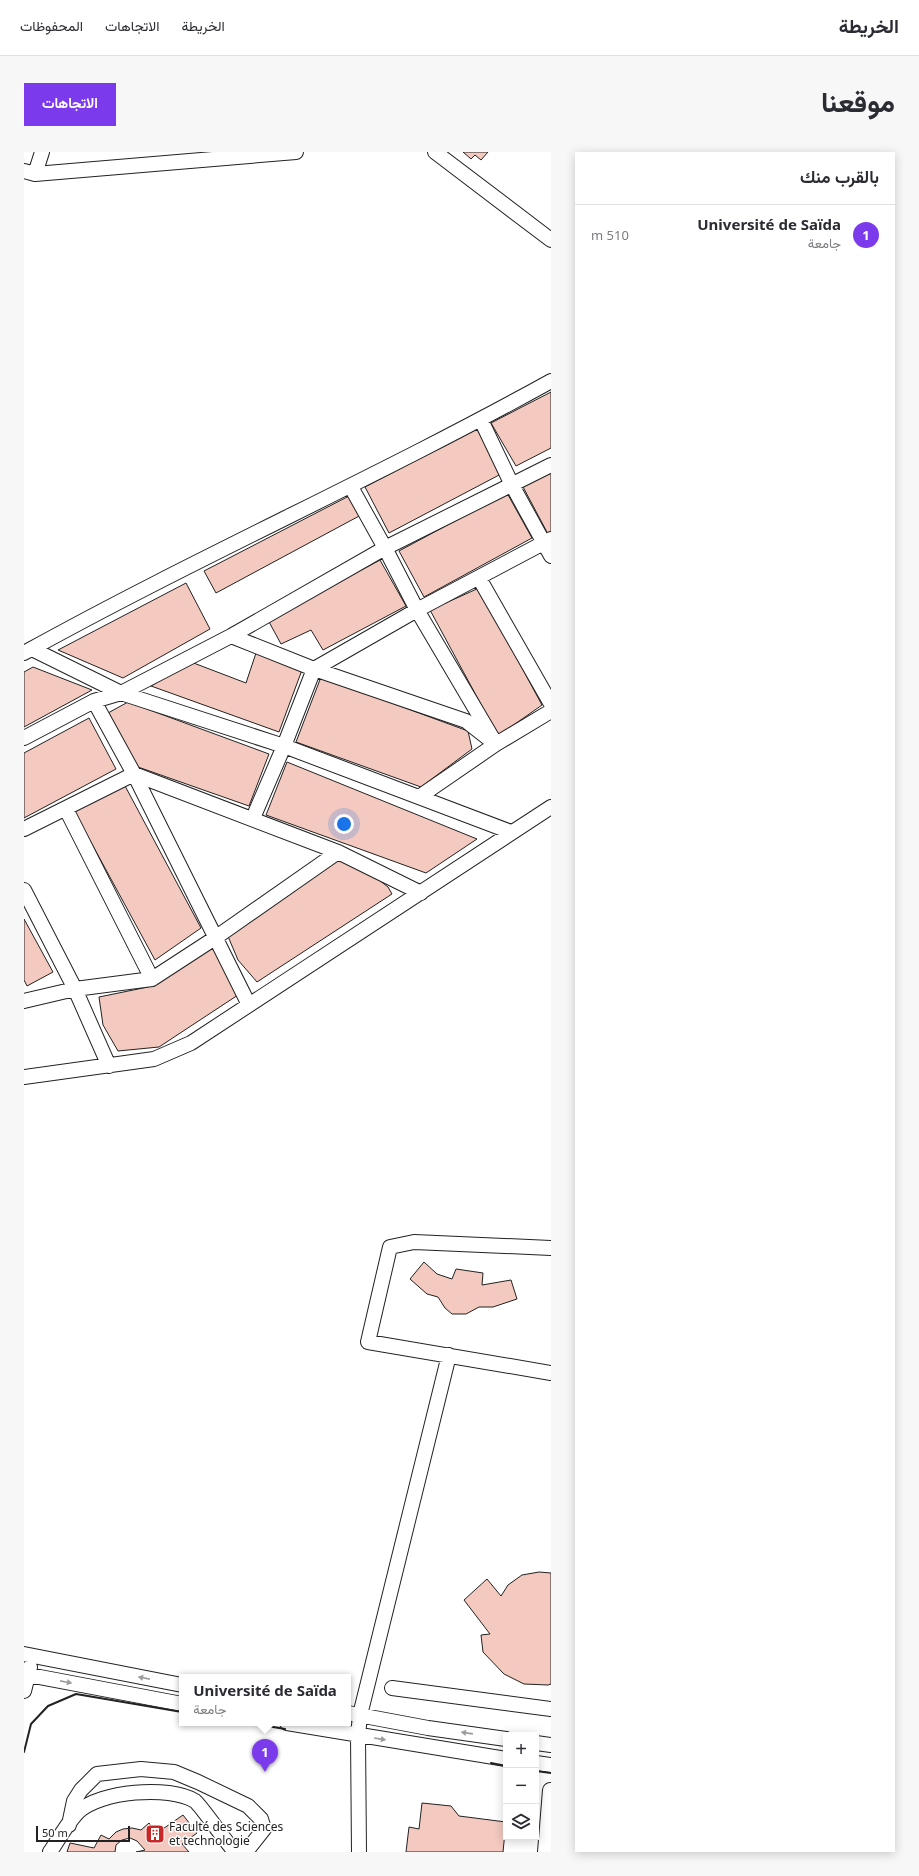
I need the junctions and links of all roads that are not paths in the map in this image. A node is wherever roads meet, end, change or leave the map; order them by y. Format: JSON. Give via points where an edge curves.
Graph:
{"nodes":[{"id":1,"x":42,"y":152,"type":"edge"},
{"id":2,"x":296,"y":152,"type":"edge"},
{"id":3,"x":435,"y":152,"type":"edge"},
{"id":4,"x":29,"y":173,"type":"edge"},
{"id":5,"x":551,"y":240,"type":"edge"},
{"id":6,"x":551,"y":382,"type":"edge"},
{"id":7,"x":481,"y":420,"type":"junction"},
{"id":8,"x":551,"y":465,"type":"edge"},
{"id":9,"x":512,"y":485,"type":"junction"},
{"id":10,"x":351,"y":487,"type":"junction"},
{"id":11,"x":547,"y":541,"type":"edge"},
{"id":12,"x":385,"y":548,"type":"junction"},
{"id":13,"x":551,"y":556,"type":"edge"},
{"id":14,"x":479,"y":578,"type":"junction"},
{"id":15,"x":417,"y":610,"type":"junction"},
{"id":16,"x":231,"y":636,"type":"junction"},
{"id":17,"x":28,"y":651,"type":"edge"},
{"id":18,"x":314,"y":669,"type":"junction"},
{"id":19,"x":121,"y":693,"type":"junction"},
{"id":20,"x":94,"y":701,"type":"junction"},
{"id":21,"x":551,"y":704,"type":"edge"},
{"id":22,"x":551,"y":712,"type":"edge"},
{"id":23,"x":24,"y":738,"type":"edge"},
{"id":24,"x":496,"y":744,"type":"junction"},
{"id":25,"x":284,"y":746,"type":"junction"},
{"id":26,"x":134,"y":774,"type":"junction"},
{"id":27,"x":419,"y":797,"type":"junction"},
{"id":28,"x":551,"y":807,"type":"edge"},
{"id":29,"x":66,"y":809,"type":"junction"},
{"id":30,"x":253,"y":818,"type":"junction"},
{"id":31,"x":24,"y":829,"type":"edge"},
{"id":32,"x":511,"y":832,"type":"junction"},
{"id":33,"x":338,"y":852,"type":"junction"},
{"id":34,"x":24,"y":890,"type":"edge"},
{"id":35,"x":421,"y":893,"type":"junction"},
{"id":36,"x":215,"y":938,"type":"junction"},
{"id":37,"x":152,"y":979,"type":"junction"},
{"id":38,"x":75,"y":988,"type":"junction"},
{"id":39,"x":24,"y":1001,"type":"edge"},
{"id":40,"x":249,"y":1005,"type":"junction"},
{"id":41,"x":109,"y":1066,"type":"junction"},
{"id":42,"x":24,"y":1077,"type":"edge"},
{"id":43,"x":551,"y":1248,"type":"edge"},
{"id":44,"x":449,"y":1355,"type":"junction"},
{"id":45,"x":551,"y":1373,"type":"edge"},
{"id":46,"x":28,"y":1655,"type":"edge"},
{"id":47,"x":26,"y":1674,"type":"edge"},
{"id":48,"x":179,"y":1684,"type":"edge"},
{"id":49,"x":392,"y":1688,"type":"dead end"},
{"id":50,"x":24,"y":1692,"type":"edge"},
{"id":51,"x":179,"y":1703,"type":"edge"},
{"id":52,"x":551,"y":1709,"type":"edge"},
{"id":53,"x":354,"y":1714,"type":"edge"},
{"id":54,"x":303,"y":1726,"type":"edge"},
{"id":55,"x":358,"y":1736,"type":"junction"},
{"id":56,"x":503,"y":1739,"type":"edge"},
{"id":57,"x":539,"y":1743,"type":"edge"},
{"id":58,"x":551,"y":1745,"type":"edge"},
{"id":59,"x":503,"y":1759,"type":"edge"},
{"id":60,"x":539,"y":1764,"type":"edge"},
{"id":61,"x":551,"y":1766,"type":"edge"},
{"id":62,"x":550,"y":1790,"type":"dead end"},
{"id":63,"x":69,"y":1825,"type":"junction"},
{"id":64,"x":50,"y":1852,"type":"edge"},
{"id":65,"x":359,"y":1852,"type":"edge"},
{"id":66,"x":545,"y":1852,"type":"edge"}],
"edges":[{"from":1,"to":4,"type":"street"},
{"from":2,"to":4,"type":"street"},
{"from":3,"to":5,"type":"street"},
{"from":6,"to":7,"type":"street"},
{"from":7,"to":9,"type":"street"},
{"from":7,"to":10,"type":"street"},
{"from":8,"to":9,"type":"street"},
{"from":9,"to":11,"type":"street"},
{"from":9,"to":12,"type":"street"},
{"from":10,"to":12,"type":"street"},
{"from":10,"to":17,"type":"street","via":[[152,585]]},
{"from":11,"to":13,"type":"street"},
{"from":11,"to":14,"type":"street"},
{"from":12,"to":15,"type":"street"},
{"from":12,"to":16,"type":"street"},
{"from":14,"to":15,"type":"street"},
{"from":14,"to":21,"type":"street"},
{"from":15,"to":18,"type":"street"},
{"from":15,"to":24,"type":"street"},
{"from":16,"to":18,"type":"street"},
{"from":16,"to":19,"type":"street"},
{"from":17,"to":19,"type":"street"},
{"from":18,"to":24,"type":"street","via":[[466,721]]},
{"from":18,"to":25,"type":"street"},
{"from":19,"to":20,"type":"street"},
{"from":19,"to":25,"type":"street"},
{"from":20,"to":23,"type":"street"},
{"from":20,"to":26,"type":"street"},
{"from":22,"to":24,"type":"street"},
{"from":24,"to":27,"type":"street"},
{"from":25,"to":27,"type":"street"},
{"from":25,"to":30,"type":"street"},
{"from":26,"to":29,"type":"street"},
{"from":26,"to":30,"type":"street"},
{"from":26,"to":36,"type":"street"},
{"from":27,"to":32,"type":"street"},
{"from":28,"to":32,"type":"street"},
{"from":29,"to":31,"type":"street"},
{"from":29,"to":37,"type":"street"},
{"from":30,"to":33,"type":"street"},
{"from":32,"to":35,"type":"street"},
{"from":33,"to":35,"type":"street"},
{"from":33,"to":36,"type":"street"},
{"from":34,"to":38,"type":"street"},
{"from":35,"to":40,"type":"street"},
{"from":36,"to":37,"type":"street"},
{"from":36,"to":40,"type":"street"},
{"from":37,"to":38,"type":"street"},
{"from":38,"to":39,"type":"street"},
{"from":38,"to":41,"type":"street"},
{"from":40,"to":41,"type":"street","via":[[191,1043],[154,1059]]},
{"from":41,"to":42,"type":"street"},
{"from":43,"to":44,"type":"street","via":[[414,1242],[390,1247],[368,1342]]},
{"from":44,"to":45,"type":"street"},
{"from":44,"to":53,"type":"street"},
{"from":46,"to":47,"type":"street"},
{"from":48,"to":46,"type":"street","one_way":true},
{"from":47,"to":50,"type":"street"},
{"from":47,"to":51,"type":"street","one_way":true},
{"from":49,"to":52,"type":"street"},
{"from":53,"to":55,"type":"street"},
{"from":56,"to":53,"type":"street","one_way":true},
{"from":54,"to":55,"type":"street"},
{"from":55,"to":59,"type":"street","one_way":true},
{"from":55,"to":65,"type":"street"},
{"from":57,"to":58,"type":"street"},
{"from":60,"to":61,"type":"street"},
{"from":62,"to":66,"type":"street"},
{"from":63,"to":63,"type":"street","via":[[78,1812],[107,1796],[137,1792],[172,1794],[195,1802],[237,1851],[249,1848],[264,1829],[261,1820],[248,1806],[174,1772],[141,1769],[97,1774],[74,1801]]},
{"from":63,"to":64,"type":"street"}]}
